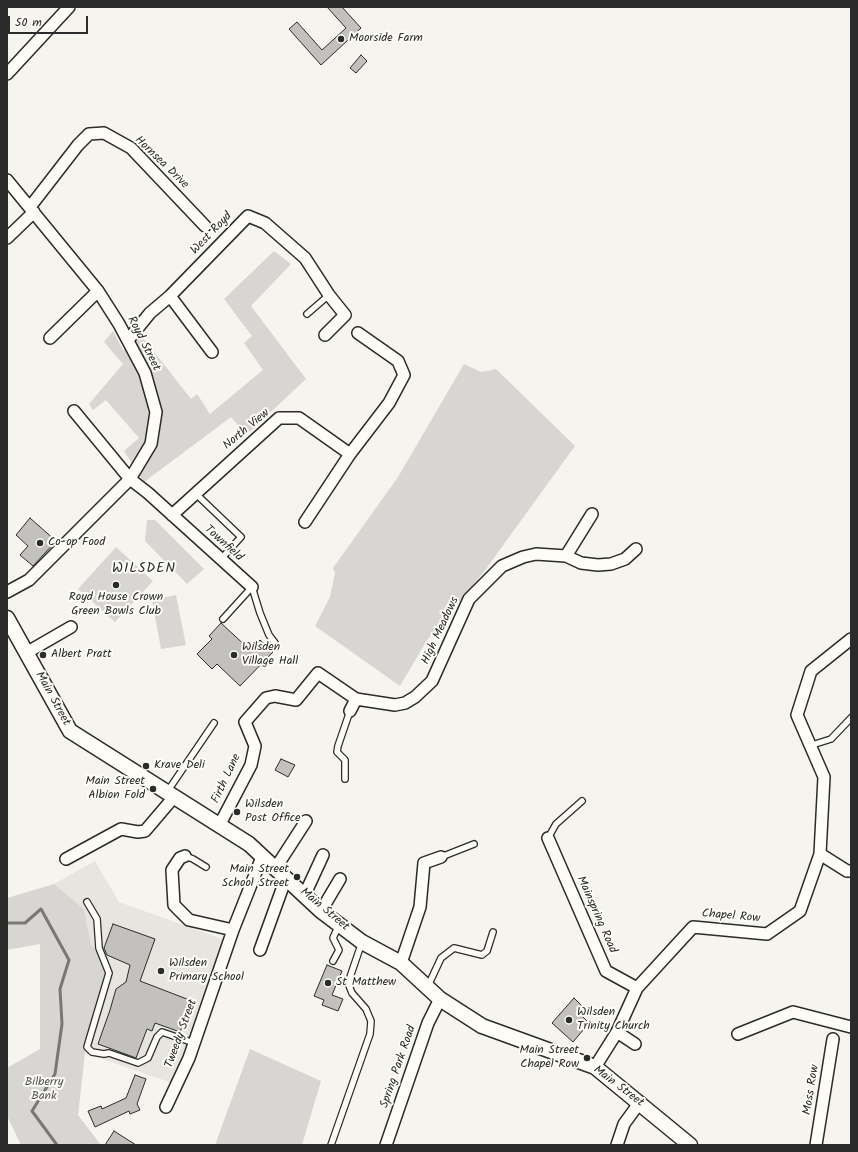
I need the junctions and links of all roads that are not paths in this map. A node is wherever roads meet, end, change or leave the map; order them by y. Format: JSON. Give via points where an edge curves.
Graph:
{"nodes":[{"id":1,"x":69,"y":7,"type":"edge"},
{"id":2,"x":7,"y":74,"type":"edge"},
{"id":3,"x":7,"y":180,"type":"edge"},
{"id":4,"x":32,"y":209,"type":"junction"},
{"id":5,"x":205,"y":226,"type":"dead end"},
{"id":6,"x":7,"y":238,"type":"edge"},
{"id":7,"x":98,"y":291,"type":"junction"},
{"id":8,"x":329,"y":295,"type":"junction"},
{"id":9,"x":170,"y":296,"type":"junction"},
{"id":10,"x":307,"y":314,"type":"dead end"},
{"id":11,"x":358,"y":332,"type":"dead end"},
{"id":12,"x":325,"y":335,"type":"dead end"},
{"id":13,"x":50,"y":338,"type":"dead end"},
{"id":14,"x":128,"y":340,"type":"junction"},
{"id":15,"x":212,"y":352,"type":"dead end"},
{"id":16,"x":74,"y":411,"type":"dead end"},
{"id":17,"x":350,"y":454,"type":"junction"},
{"id":18,"x":130,"y":479,"type":"junction"},
{"id":19,"x":196,"y":493,"type":"junction"},
{"id":20,"x":592,"y":514,"type":"dead end"},
{"id":21,"x":172,"y":515,"type":"junction"},
{"id":22,"x":305,"y":522,"type":"dead end"},
{"id":23,"x":636,"y":549,"type":"dead end"},
{"id":24,"x":566,"y":556,"type":"junction"},
{"id":25,"x":221,"y":559,"type":"junction"},
{"id":26,"x":252,"y":587,"type":"junction"},
{"id":27,"x":7,"y":592,"type":"edge"},
{"id":28,"x":7,"y":618,"type":"edge"},
{"id":29,"x":223,"y":619,"type":"dead end"},
{"id":30,"x":71,"y":627,"type":"dead end"},
{"id":31,"x":851,"y":639,"type":"edge"},
{"id":32,"x":275,"y":643,"type":"dead end"},
{"id":33,"x":18,"y":644,"type":"edge"},
{"id":34,"x":356,"y":699,"type":"junction"},
{"id":35,"x":350,"y":711,"type":"joint"},
{"id":36,"x":851,"y":718,"type":"edge"},
{"id":37,"x":214,"y":723,"type":"dead end"},
{"id":38,"x":812,"y":745,"type":"junction"},
{"id":39,"x":345,"y":779,"type":"dead end"},
{"id":40,"x":170,"y":795,"type":"junction"},
{"id":41,"x":582,"y":801,"type":"dead end"},
{"id":42,"x":306,"y":821,"type":"dead end"},
{"id":43,"x":220,"y":824,"type":"junction"},
{"id":44,"x":548,"y":838,"type":"joint"},
{"id":45,"x":474,"y":844,"type":"dead end"},
{"id":46,"x":820,"y":854,"type":"junction"},
{"id":47,"x":323,"y":855,"type":"dead end"},
{"id":48,"x":185,"y":856,"type":"joint"},
{"id":49,"x":441,"y":856,"type":"joint"},
{"id":50,"x":262,"y":857,"type":"junction"},
{"id":51,"x":66,"y":859,"type":"dead end"},
{"id":52,"x":206,"y":867,"type":"dead end"},
{"id":53,"x":851,"y":871,"type":"edge"},
{"id":54,"x":280,"y":874,"type":"junction"},
{"id":55,"x":340,"y":879,"type":"dead end"},
{"id":56,"x":305,"y":894,"type":"junction"},
{"id":57,"x":87,"y":902,"type":"dead end"},
{"id":58,"x":321,"y":911,"type":"junction"},
{"id":59,"x":339,"y":925,"type":"junction"},
{"id":60,"x":233,"y":930,"type":"junction"},
{"id":61,"x":493,"y":932,"type":"dead end"},
{"id":62,"x":362,"y":942,"type":"junction"},
{"id":63,"x":260,"y":950,"type":"dead end"},
{"id":64,"x":333,"y":961,"type":"dead end"},
{"id":65,"x":401,"y":963,"type":"junction"},
{"id":66,"x":428,"y":986,"type":"junction"},
{"id":67,"x":637,"y":988,"type":"junction"},
{"id":68,"x":440,"y":1000,"type":"junction"},
{"id":69,"x":851,"y":1027,"type":"edge"},
{"id":70,"x":617,"y":1032,"type":"junction"},
{"id":71,"x":738,"y":1034,"type":"dead end"},
{"id":72,"x":833,"y":1039,"type":"dead end"},
{"id":73,"x":194,"y":1043,"type":"junction"},
{"id":74,"x":635,"y":1044,"type":"dead end"},
{"id":75,"x":595,"y":1067,"type":"junction"},
{"id":76,"x":640,"y":1102,"type":"junction"},
{"id":77,"x":166,"y":1107,"type":"dead end"},
{"id":78,"x":331,"y":1145,"type":"edge"},
{"id":79,"x":386,"y":1145,"type":"edge"},
{"id":80,"x":617,"y":1145,"type":"edge"},
{"id":81,"x":690,"y":1145,"type":"edge"},
{"id":82,"x":816,"y":1145,"type":"edge"}],
"edges":[{"from":1,"to":2,"type":"street"},
{"from":3,"to":4,"type":"street","name":"Royd Street"},
{"from":4,"to":5,"type":"street","name":"Hornsea Drive","via":[[78,145],[89,134],[104,133],[131,148]]},
{"from":4,"to":6,"type":"street","name":"Hornsea Drive"},
{"from":4,"to":7,"type":"street","name":"Royd Street"},
{"from":7,"to":13,"type":"street"},
{"from":7,"to":14,"type":"street","name":"Royd Street"},
{"from":8,"to":9,"type":"street","name":"West Royd","via":[[305,258],[265,224],[248,216]]},
{"from":8,"to":10,"type":"lane"},
{"from":8,"to":12,"type":"street","name":"West Royd","via":[[344,315]]},
{"from":9,"to":14,"type":"street","name":"West Royd","via":[[150,313]]},
{"from":9,"to":15,"type":"street"},
{"from":11,"to":17,"type":"street","via":[[398,361],[404,375],[389,403]]},
{"from":14,"to":18,"type":"street","name":"Royd Street","via":[[145,373],[156,412],[151,444]]},
{"from":16,"to":18,"type":"street","name":"Townfield"},
{"from":17,"to":19,"type":"street","name":"North View","via":[[299,418],[279,418]]},
{"from":17,"to":22,"type":"street"},
{"from":18,"to":21,"type":"street","name":"Townfield"},
{"from":18,"to":27,"type":"street","name":"Royd Street","via":[[29,580]]},
{"from":19,"to":21,"type":"street","name":"North View"},
{"from":19,"to":25,"type":"lane","via":[[241,537]]},
{"from":20,"to":24,"type":"street"},
{"from":21,"to":25,"type":"street","name":"Townfield"},
{"from":23,"to":24,"type":"street","name":"High Meadows","via":[[625,559],[611,564],[581,563]]},
{"from":24,"to":34,"type":"street","name":"High Meadows","via":[[536,554],[523,557],[497,570],[470,599],[432,681],[415,697],[395,706]]},
{"from":25,"to":26,"type":"street","name":"Townfield"},
{"from":26,"to":29,"type":"lane"},
{"from":26,"to":32,"type":"lane","via":[[269,635]]},
{"from":28,"to":33,"type":"street","name":"Main Street"},
{"from":30,"to":33,"type":"street"},
{"from":31,"to":38,"type":"street","via":[[811,672],[798,715]]},
{"from":33,"to":40,"type":"street","name":"Main Street","via":[[70,731]]},
{"from":34,"to":35,"type":"street"},
{"from":34,"to":43,"type":"street","name":"Firth Lane","via":[[318,673],[296,700],[275,696],[266,698],[245,722],[255,746],[251,765]]},
{"from":35,"to":39,"type":"lane","via":[[337,752],[345,760]]},
{"from":36,"to":38,"type":"lane","via":[[831,739]]},
{"from":37,"to":40,"type":"lane"},
{"from":38,"to":46,"type":"street","via":[[824,777]]},
{"from":40,"to":43,"type":"street","name":"Main Street"},
{"from":40,"to":51,"type":"street","via":[[145,831],[121,829]]},
{"from":41,"to":44,"type":"lane","via":[[556,824]]},
{"from":42,"to":54,"type":"street"},
{"from":43,"to":50,"type":"street","name":"Main Street","via":[[249,844]]},
{"from":44,"to":67,"type":"street","name":"Mainspring Road","via":[[606,971]]},
{"from":45,"to":49,"type":"lane"},
{"from":46,"to":53,"type":"street"},
{"from":46,"to":67,"type":"street","name":"Chapel Row","via":[[800,911],[767,934],[693,927]]},
{"from":47,"to":56,"type":"street"},
{"from":48,"to":52,"type":"lane"},
{"from":48,"to":60,"type":"street","via":[[180,858],[172,870],[174,905],[189,920]]},
{"from":49,"to":65,"type":"street","via":[[424,864],[420,907]]},
{"from":50,"to":54,"type":"street","name":"Main Street"},
{"from":50,"to":60,"type":"street","name":"Tweedy Street"},
{"from":54,"to":56,"type":"street","name":"Main Street"},
{"from":54,"to":63,"type":"street"},
{"from":55,"to":58,"type":"street"},
{"from":56,"to":58,"type":"street","name":"Main Street"},
{"from":57,"to":73,"type":"lane","via":[[97,919],[99,948],[109,973],[87,1047],[92,1052],[109,1053],[138,1063],[148,1058],[157,1037],[162,1032]]},
{"from":58,"to":59,"type":"street","name":"Main Street"},
{"from":59,"to":62,"type":"street","name":"Main Street"},
{"from":59,"to":64,"type":"lane","via":[[333,938],[339,950]]},
{"from":60,"to":73,"type":"street","name":"Tweedy Street"},
{"from":61,"to":66,"type":"lane","via":[[487,951],[482,955],[454,948],[441,958]]},
{"from":62,"to":65,"type":"street","name":"Main Street"},
{"from":62,"to":78,"type":"lane","via":[[348,983],[371,1020],[370,1034]]},
{"from":65,"to":66,"type":"street","name":"Main Street"},
{"from":66,"to":68,"type":"street","name":"Main Street"},
{"from":67,"to":70,"type":"street","name":"Chapel Row"},
{"from":68,"to":75,"type":"street","name":"Main Street","via":[[482,1026]]},
{"from":68,"to":79,"type":"street","name":"Spring Park Road","via":[[428,1022]]},
{"from":69,"to":71,"type":"street","via":[[793,1012]]},
{"from":70,"to":74,"type":"street"},
{"from":70,"to":75,"type":"street","name":"Chapel Row"},
{"from":72,"to":82,"type":"street","name":"Moss Row"},
{"from":73,"to":77,"type":"street","name":"Tweedy Street"},
{"from":75,"to":76,"type":"street","name":"Main Street"},
{"from":76,"to":80,"type":"street","via":[[624,1124]]},
{"from":76,"to":81,"type":"street","name":"Main Street"}]}
